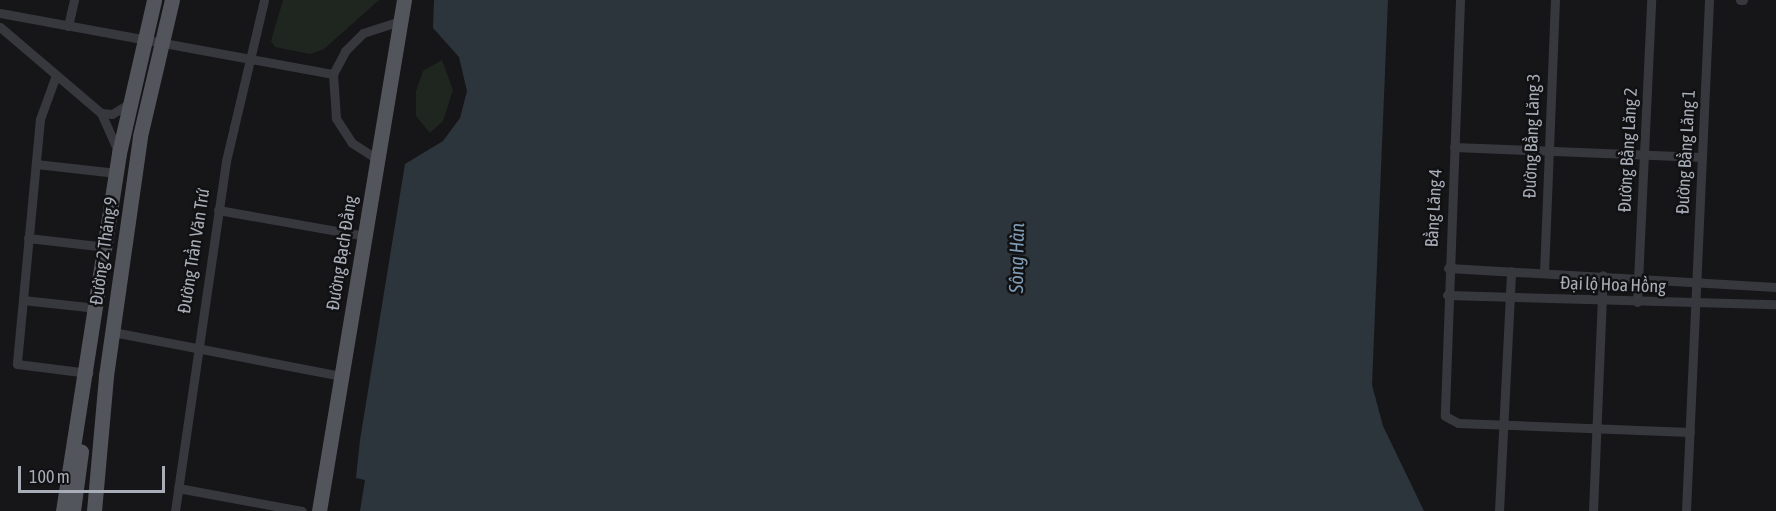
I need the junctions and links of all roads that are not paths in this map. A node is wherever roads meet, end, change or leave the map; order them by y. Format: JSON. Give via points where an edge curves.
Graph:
{"nodes":[{"id":1,"x":74,"y":0,"type":"edge"},
{"id":2,"x":154,"y":0,"type":"edge"},
{"id":3,"x":172,"y":0,"type":"edge"},
{"id":4,"x":264,"y":0,"type":"edge"},
{"id":5,"x":404,"y":0,"type":"edge"},
{"id":6,"x":1460,"y":0,"type":"edge"},
{"id":7,"x":1555,"y":0,"type":"edge"},
{"id":8,"x":1651,"y":0,"type":"edge"},
{"id":9,"x":1709,"y":0,"type":"edge"},
{"id":10,"x":0,"y":13,"type":"edge"},
{"id":11,"x":400,"y":21,"type":"junction"},
{"id":12,"x":68,"y":26,"type":"junction"},
{"id":13,"x":0,"y":27,"type":"edge"},
{"id":14,"x":144,"y":41,"type":"junction"},
{"id":15,"x":161,"y":44,"type":"junction"},
{"id":16,"x":248,"y":60,"type":"junction"},
{"id":17,"x":333,"y":74,"type":"junction"},
{"id":18,"x":56,"y":75,"type":"junction"},
{"id":19,"x":130,"y":103,"type":"junction"},
{"id":20,"x":101,"y":113,"type":"junction"},
{"id":21,"x":1454,"y":147,"type":"junction"},
{"id":22,"x":1548,"y":148,"type":"junction"},
{"id":23,"x":119,"y":153,"type":"junction"},
{"id":24,"x":1646,"y":153,"type":"junction"},
{"id":25,"x":1702,"y":157,"type":"junction"},
{"id":26,"x":377,"y":159,"type":"junction"},
{"id":27,"x":36,"y":164,"type":"junction"},
{"id":28,"x":116,"y":173,"type":"junction"},
{"id":29,"x":218,"y":210,"type":"junction"},
{"id":30,"x":365,"y":236,"type":"junction"},
{"id":31,"x":28,"y":238,"type":"junction"},
{"id":32,"x":106,"y":247,"type":"junction"},
{"id":33,"x":1448,"y":268,"type":"junction"},
{"id":34,"x":1511,"y":271,"type":"junction"},
{"id":35,"x":1544,"y":273,"type":"junction"},
{"id":36,"x":1603,"y":275,"type":"junction"},
{"id":37,"x":1639,"y":277,"type":"junction"},
{"id":38,"x":1696,"y":280,"type":"junction"},
{"id":39,"x":1776,"y":287,"type":"edge"},
{"id":40,"x":1447,"y":295,"type":"junction"},
{"id":41,"x":1510,"y":297,"type":"junction"},
{"id":42,"x":23,"y":300,"type":"junction"},
{"id":43,"x":1602,"y":301,"type":"junction"},
{"id":44,"x":1637,"y":302,"type":"junction"},
{"id":45,"x":1776,"y":304,"type":"edge"},
{"id":46,"x":1695,"y":305,"type":"junction"},
{"id":47,"x":97,"y":308,"type":"junction"},
{"id":48,"x":113,"y":332,"type":"junction"},
{"id":49,"x":195,"y":348,"type":"junction"},
{"id":50,"x":88,"y":373,"type":"junction"},
{"id":51,"x":106,"y":376,"type":"junction"},
{"id":52,"x":342,"y":376,"type":"junction"},
{"id":53,"x":1501,"y":423,"type":"junction"},
{"id":54,"x":90,"y":425,"type":"junction"},
{"id":55,"x":1598,"y":429,"type":"junction"},
{"id":56,"x":1690,"y":432,"type":"junction"},
{"id":57,"x":178,"y":488,"type":"junction"},
{"id":58,"x":63,"y":511,"type":"edge"},
{"id":59,"x":74,"y":511,"type":"edge"},
{"id":60,"x":84,"y":511,"type":"edge"},
{"id":61,"x":94,"y":511,"type":"edge"},
{"id":62,"x":175,"y":511,"type":"edge"},
{"id":63,"x":302,"y":511,"type":"edge"},
{"id":64,"x":319,"y":511,"type":"edge"},
{"id":65,"x":1499,"y":511,"type":"edge"},
{"id":66,"x":1593,"y":511,"type":"edge"},
{"id":67,"x":1686,"y":511,"type":"edge"}],
"edges":[{"from":1,"to":12,"type":"street"},
{"from":2,"to":14,"type":"main road","name":"Đường 2 Tháng 9"},
{"from":3,"to":15,"type":"main road","name":"Đường 2 Tháng 9"},
{"from":4,"to":16,"type":"street","name":"Đường Trần Văn Trứ"},
{"from":5,"to":11,"type":"main road","name":"Đường Bạch Đằng"},
{"from":6,"to":21,"type":"street","name":"Bằng Lăng 4"},
{"from":7,"to":22,"type":"street","name":"Đường Bằng Lăng 3"},
{"from":8,"to":24,"type":"street","name":"Đường Bằng Lăng 2"},
{"from":9,"to":25,"type":"street","name":"Đường Bằng Lăng 1"},
{"from":10,"to":12,"type":"street"},
{"from":11,"to":17,"type":"street","via":[[363,33],[345,51]]},
{"from":11,"to":26,"type":"main road","name":"Đường Bạch Đằng"},
{"from":12,"to":14,"type":"street"},
{"from":13,"to":18,"type":"street"},
{"from":14,"to":15,"type":"street"},
{"from":14,"to":19,"type":"main road","name":"Đường 2 Tháng 9"},
{"from":15,"to":16,"type":"street"},
{"from":15,"to":48,"type":"main road","name":"Đường 2 Tháng 9","via":[[140,136]]},
{"from":16,"to":17,"type":"street"},
{"from":16,"to":29,"type":"street","name":"Đường Trần Văn Trứ"},
{"from":17,"to":26,"type":"street","via":[[332,104],[342,131]]},
{"from":18,"to":20,"type":"street"},
{"from":18,"to":27,"type":"street","via":[[44,98]]},
{"from":19,"to":20,"type":"street","via":[[112,114]]},
{"from":19,"to":23,"type":"main road","name":"Đường 2 Tháng 9"},
{"from":20,"to":23,"type":"street"},
{"from":21,"to":22,"type":"street"},
{"from":21,"to":33,"type":"street","name":"Bằng Lăng 4"},
{"from":22,"to":24,"type":"street"},
{"from":22,"to":35,"type":"street","name":"Đường Bằng Lăng 3"},
{"from":23,"to":28,"type":"main road","name":"Đường 2 Tháng 9"},
{"from":24,"to":25,"type":"street"},
{"from":24,"to":37,"type":"street","name":"Đường Bằng Lăng 2"},
{"from":25,"to":38,"type":"street","name":"Đường Bằng Lăng 1"},
{"from":26,"to":30,"type":"main road","name":"Đường Bạch Đằng"},
{"from":27,"to":28,"type":"street"},
{"from":27,"to":31,"type":"street"},
{"from":28,"to":32,"type":"main road","name":"Đường 2 Tháng 9"},
{"from":29,"to":30,"type":"street"},
{"from":29,"to":49,"type":"street","name":"Đường Trần Văn Trứ"},
{"from":30,"to":52,"type":"main road","name":"Đường Bạch Đằng"},
{"from":31,"to":32,"type":"street","name":"Đường 2 Tháng 9"},
{"from":31,"to":42,"type":"street"},
{"from":32,"to":47,"type":"main road","name":"Đường 2 Tháng 9"},
{"from":33,"to":34,"type":"street","name":"Đại lộ Hoa Hồng"},
{"from":33,"to":40,"type":"street","name":"Bằng Lăng 4"},
{"from":34,"to":35,"type":"street","name":"Đại lộ Hoa Hồng"},
{"from":34,"to":41,"type":"street"},
{"from":35,"to":36,"type":"street","name":"Đại lộ Hoa Hồng"},
{"from":36,"to":37,"type":"street","name":"Đại lộ Hoa Hồng"},
{"from":36,"to":43,"type":"street"},
{"from":37,"to":38,"type":"street","name":"Đại lộ Hoa Hồng"},
{"from":37,"to":44,"type":"street","name":"Đường Bằng Lăng 2"},
{"from":38,"to":39,"type":"street","name":"Đại lộ Hoa Hồng"},
{"from":38,"to":46,"type":"street","name":"Đường Bằng Lăng 1"},
{"from":40,"to":41,"type":"street","name":"Đại lộ Hoa Hồng"},
{"from":40,"to":53,"type":"street","name":"Bằng Lăng 4","via":[[1445,416],[1458,423]]},
{"from":41,"to":43,"type":"street","name":"Đại lộ Hoa Hồng"},
{"from":41,"to":53,"type":"street"},
{"from":42,"to":47,"type":"street"},
{"from":42,"to":50,"type":"street","via":[[17,364]]},
{"from":43,"to":44,"type":"street","name":"Đại lộ Hoa Hồng"},
{"from":43,"to":55,"type":"street"},
{"from":44,"to":46,"type":"street","name":"Đại lộ Hoa Hồng"},
{"from":45,"to":46,"type":"street","name":"Đại lộ Hoa Hồng"},
{"from":46,"to":56,"type":"street","name":"Đường Bằng Lăng 1"},
{"from":47,"to":50,"type":"main road","name":"Đường 2 Tháng 9"},
{"from":48,"to":49,"type":"street"},
{"from":48,"to":51,"type":"main road","name":"Đường 2 Tháng 9"},
{"from":49,"to":52,"type":"street"},
{"from":49,"to":57,"type":"street","name":"Đường Trần Văn Trứ"},
{"from":50,"to":54,"type":"main road"},
{"from":50,"to":58,"type":"main road","name":"Đường 2 Tháng 9"},
{"from":51,"to":54,"type":"main road"},
{"from":51,"to":61,"type":"main road","name":"Đường 2 Tháng 9"},
{"from":52,"to":64,"type":"main road","name":"Đường Bạch Đằng"},
{"from":53,"to":55,"type":"street"},
{"from":53,"to":65,"type":"street"},
{"from":54,"to":59,"type":"main road"},
{"from":54,"to":60,"type":"main road"},
{"from":55,"to":56,"type":"street"},
{"from":55,"to":66,"type":"street"},
{"from":56,"to":67,"type":"street","name":"Đường Bằng Lăng 1"},
{"from":57,"to":62,"type":"street","name":"Đường Trần Văn Trứ"},
{"from":57,"to":63,"type":"street"}]}
